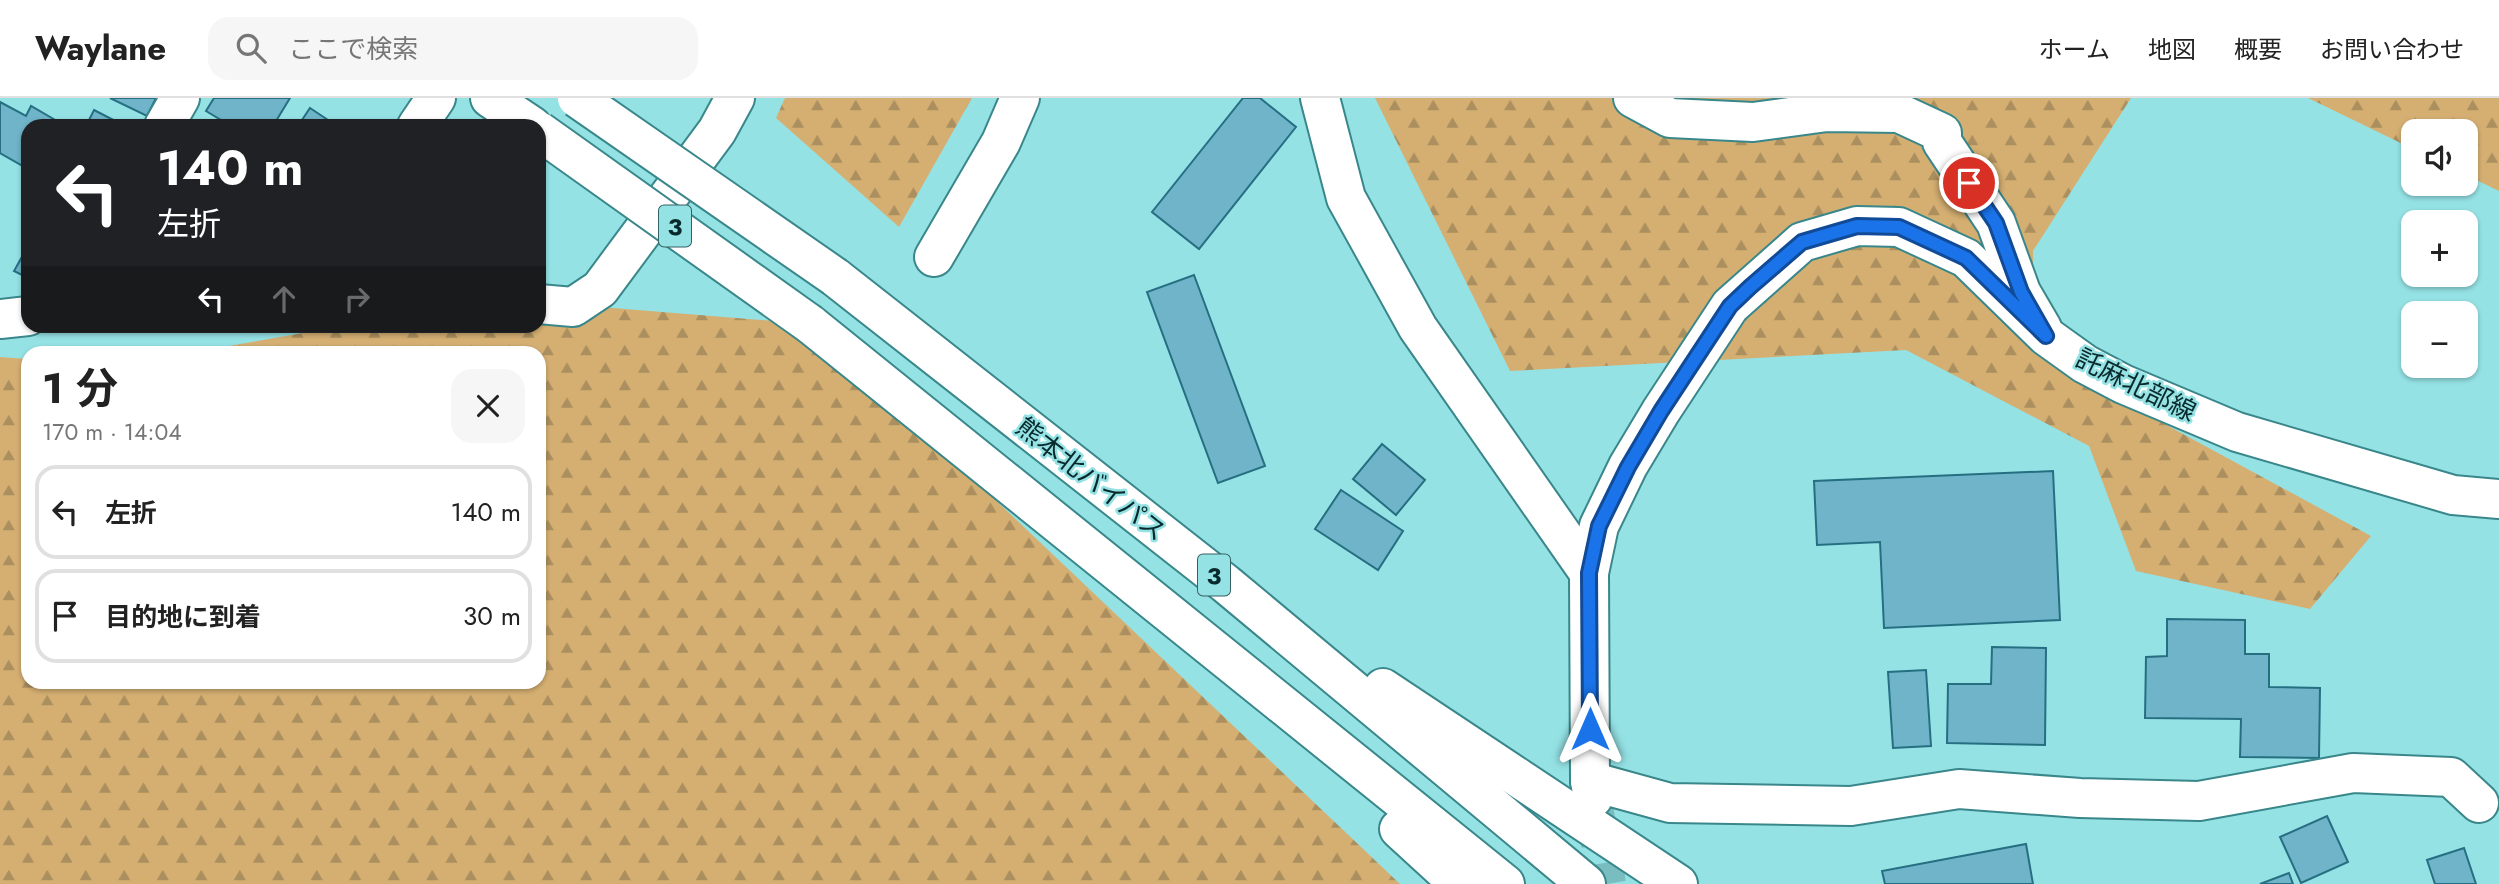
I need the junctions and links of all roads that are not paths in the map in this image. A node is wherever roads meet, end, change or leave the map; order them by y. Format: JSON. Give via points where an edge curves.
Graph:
{"nodes":[{"id":1,"x":180,"y":98,"type":"edge"},
{"id":2,"x":436,"y":98,"type":"edge"},
{"id":3,"x":490,"y":98,"type":"edge"},
{"id":4,"x":577,"y":98,"type":"edge"},
{"id":5,"x":735,"y":98,"type":"edge"},
{"id":6,"x":1020,"y":98,"type":"edge"},
{"id":7,"x":1320,"y":98,"type":"edge"},
{"id":8,"x":1633,"y":98,"type":"edge"},
{"id":9,"x":168,"y":119,"type":"edge"},
{"id":10,"x":422,"y":119,"type":"edge"},
{"id":11,"x":522,"y":119,"type":"edge"},
{"id":12,"x":546,"y":136,"type":"edge"},
{"id":13,"x":934,"y":257,"type":"dead end"},
{"id":14,"x":546,"y":305,"type":"edge"},
{"id":15,"x":21,"y":317,"type":"edge"},
{"id":16,"x":0,"y":319,"type":"edge"},
{"id":17,"x":810,"y":324,"type":"junction"},
{"id":18,"x":2046,"y":336,"type":"junction"},
{"id":19,"x":2499,"y":499,"type":"edge"},
{"id":20,"x":1589,"y":573,"type":"junction"},
{"id":21,"x":1226,"y":584,"type":"junction"},
{"id":22,"x":2479,"y":803,"type":"dead end"},
{"id":23,"x":1460,"y":884,"type":"edge"},
{"id":24,"x":1505,"y":884,"type":"edge"},
{"id":25,"x":1586,"y":884,"type":"edge"},
{"id":26,"x":1678,"y":884,"type":"edge"}],
"edges":[{"from":1,"to":9,"type":"main road"},
{"from":2,"to":10,"type":"main road"},
{"from":3,"to":11,"type":"main road"},
{"from":4,"to":21,"type":"main road","name":"熊本北バイパス","number":"3","bridge":true,"via":[[835,277]]},
{"from":5,"to":14,"type":"main road","via":[[717,131],[600,289],[573,307]]},
{"from":6,"to":13,"type":"main road","via":[[1001,142]]},
{"from":7,"to":20,"type":"main road","via":[[1346,198],[1418,328]]},
{"from":8,"to":18,"type":"main road","via":[[1670,118],[1753,122],[1827,113],[1899,113],[1942,133],[1942,142],[1996,223],[2021,292]]},
{"from":12,"to":17,"type":"main road","name":"熊本北バイパス","number":"3","bridge":true},
{"from":15,"to":16,"type":"main road"},
{"from":17,"to":23,"type":"main road","via":[[1323,761]]},
{"from":17,"to":24,"type":"main road","name":"熊本北バイパス","number":"3"},
{"from":18,"to":19,"type":"main road","name":"託麻北部線","via":[[2123,384],[2237,432],[2442,492]]},
{"from":18,"to":20,"type":"main road","name":"託麻北部線","via":[[1966,258],[1899,227],[1857,226],[1802,242],[1730,306],[1661,411],[1599,526]]},
{"from":20,"to":22,"type":"main road","name":"託麻北部線","via":[[1591,789],[1670,803],[1851,806],[1959,789],[2080,799],[2199,801],[2353,773],[2451,777]]},
{"from":21,"to":25,"type":"main road","name":"熊本北バイパス","number":"3"},
{"from":21,"to":26,"type":"main road"}]}
